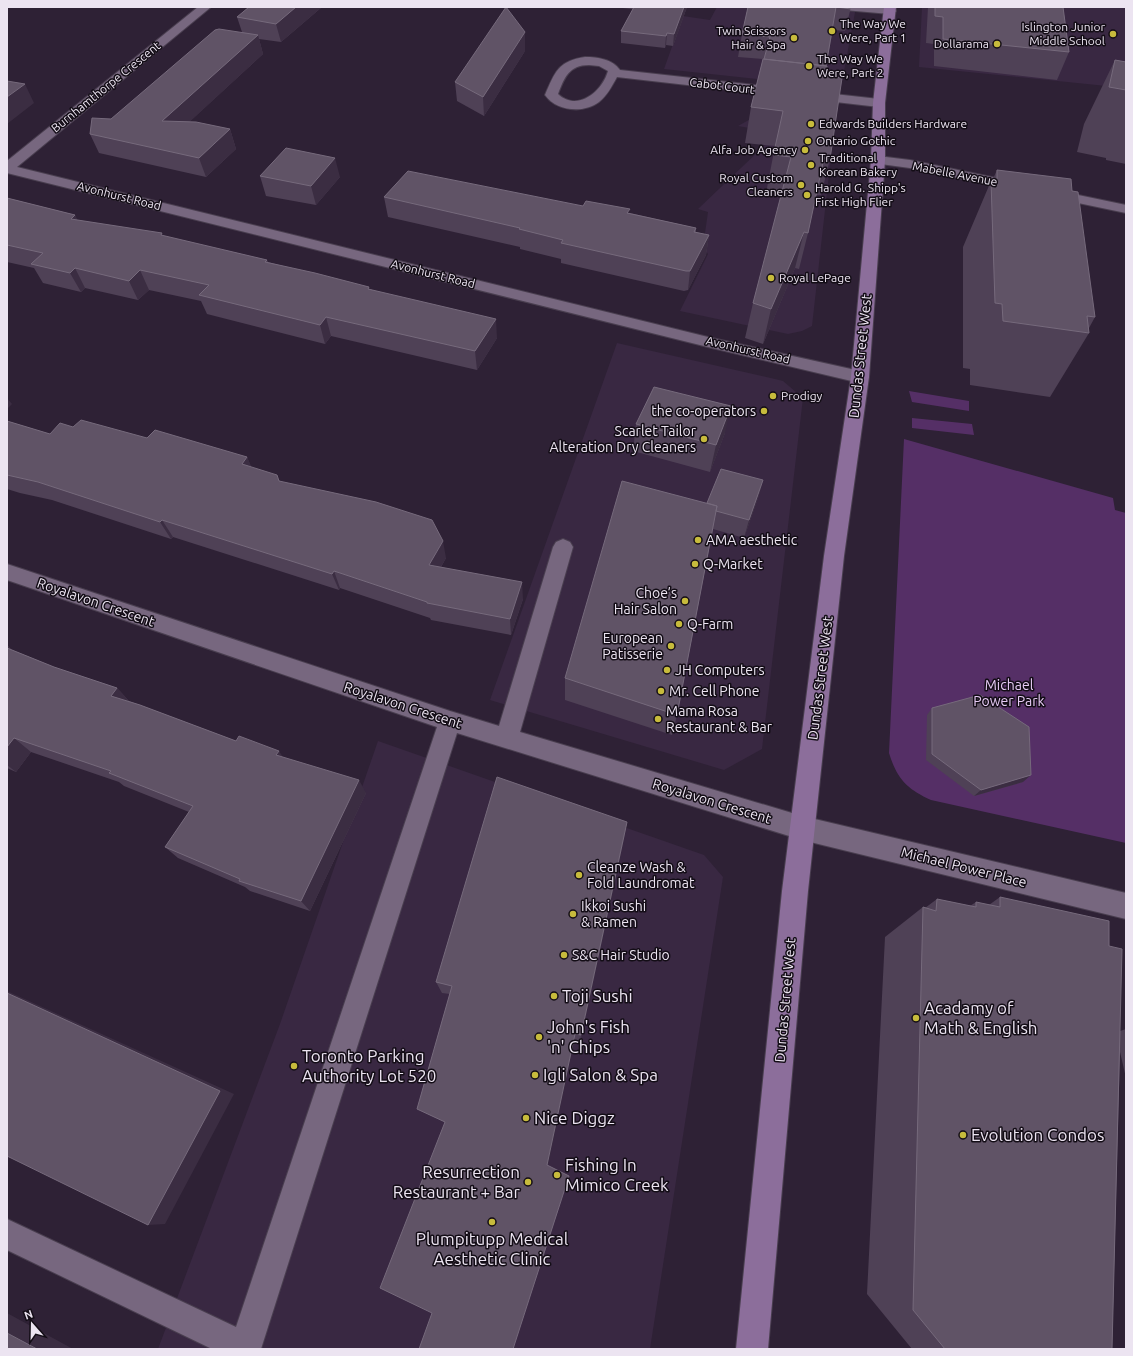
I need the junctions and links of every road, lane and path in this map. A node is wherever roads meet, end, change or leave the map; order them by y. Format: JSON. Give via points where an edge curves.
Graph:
{"nodes":[{"id":1,"x":205,"y":7,"type":"edge"},
{"id":2,"x":844,"y":7,"type":"edge"},
{"id":3,"x":890,"y":9,"type":"edge"},
{"id":4,"x":614,"y":73,"type":"junction"},
{"id":5,"x":879,"y":103,"type":"junction"},
{"id":6,"x":878,"y":160,"type":"junction"},
{"id":7,"x":7,"y":168,"type":"edge"},
{"id":8,"x":1126,"y":209,"type":"edge"},
{"id":9,"x":860,"y":377,"type":"junction"},
{"id":10,"x":563,"y":547,"type":"dead end"},
{"id":11,"x":7,"y":572,"type":"edge"},
{"id":12,"x":450,"y":721,"type":"junction"},
{"id":13,"x":507,"y":739,"type":"junction"},
{"id":14,"x":802,"y":828,"type":"junction"},
{"id":15,"x":1126,"y":906,"type":"edge"},
{"id":16,"x":7,"y":1234,"type":"edge"},
{"id":17,"x":245,"y":1349,"type":"edge"},
{"id":18,"x":752,"y":1349,"type":"edge"}],
"edges":[{"from":1,"to":7,"type":"street","name":"Burnhamthorpe Crescent"},
{"from":2,"to":3,"type":"street"},
{"from":3,"to":5,"type":"main road","name":"Dundas Street West"},
{"from":4,"to":4,"type":"street","via":[[611,67],[598,61],[569,64],[562,70],[551,95],[559,102],[582,105],[595,99]]},
{"from":4,"to":5,"type":"street","name":"Cabot Court"},
{"from":5,"to":6,"type":"main road","name":"Dundas Street West"},
{"from":6,"to":8,"type":"street","name":"Mabelle Avenue"},
{"from":6,"to":9,"type":"main road","name":"Dundas Street West"},
{"from":7,"to":9,"type":"street","name":"Avonhurst Road"},
{"from":9,"to":14,"type":"main road","name":"Dundas Street West","via":[[834,556]]},
{"from":10,"to":13,"type":"street"},
{"from":11,"to":12,"type":"street","name":"Royalavon Crescent"},
{"from":12,"to":13,"type":"street","name":"Royalavon Crescent"},
{"from":12,"to":17,"type":"street"},
{"from":13,"to":14,"type":"street","name":"Royalavon Crescent"},
{"from":14,"to":15,"type":"street","name":"Michael Power Place","via":[[1078,906]]},
{"from":14,"to":18,"type":"main road","name":"Dundas Street West"},
{"from":16,"to":17,"type":"street"}]}
